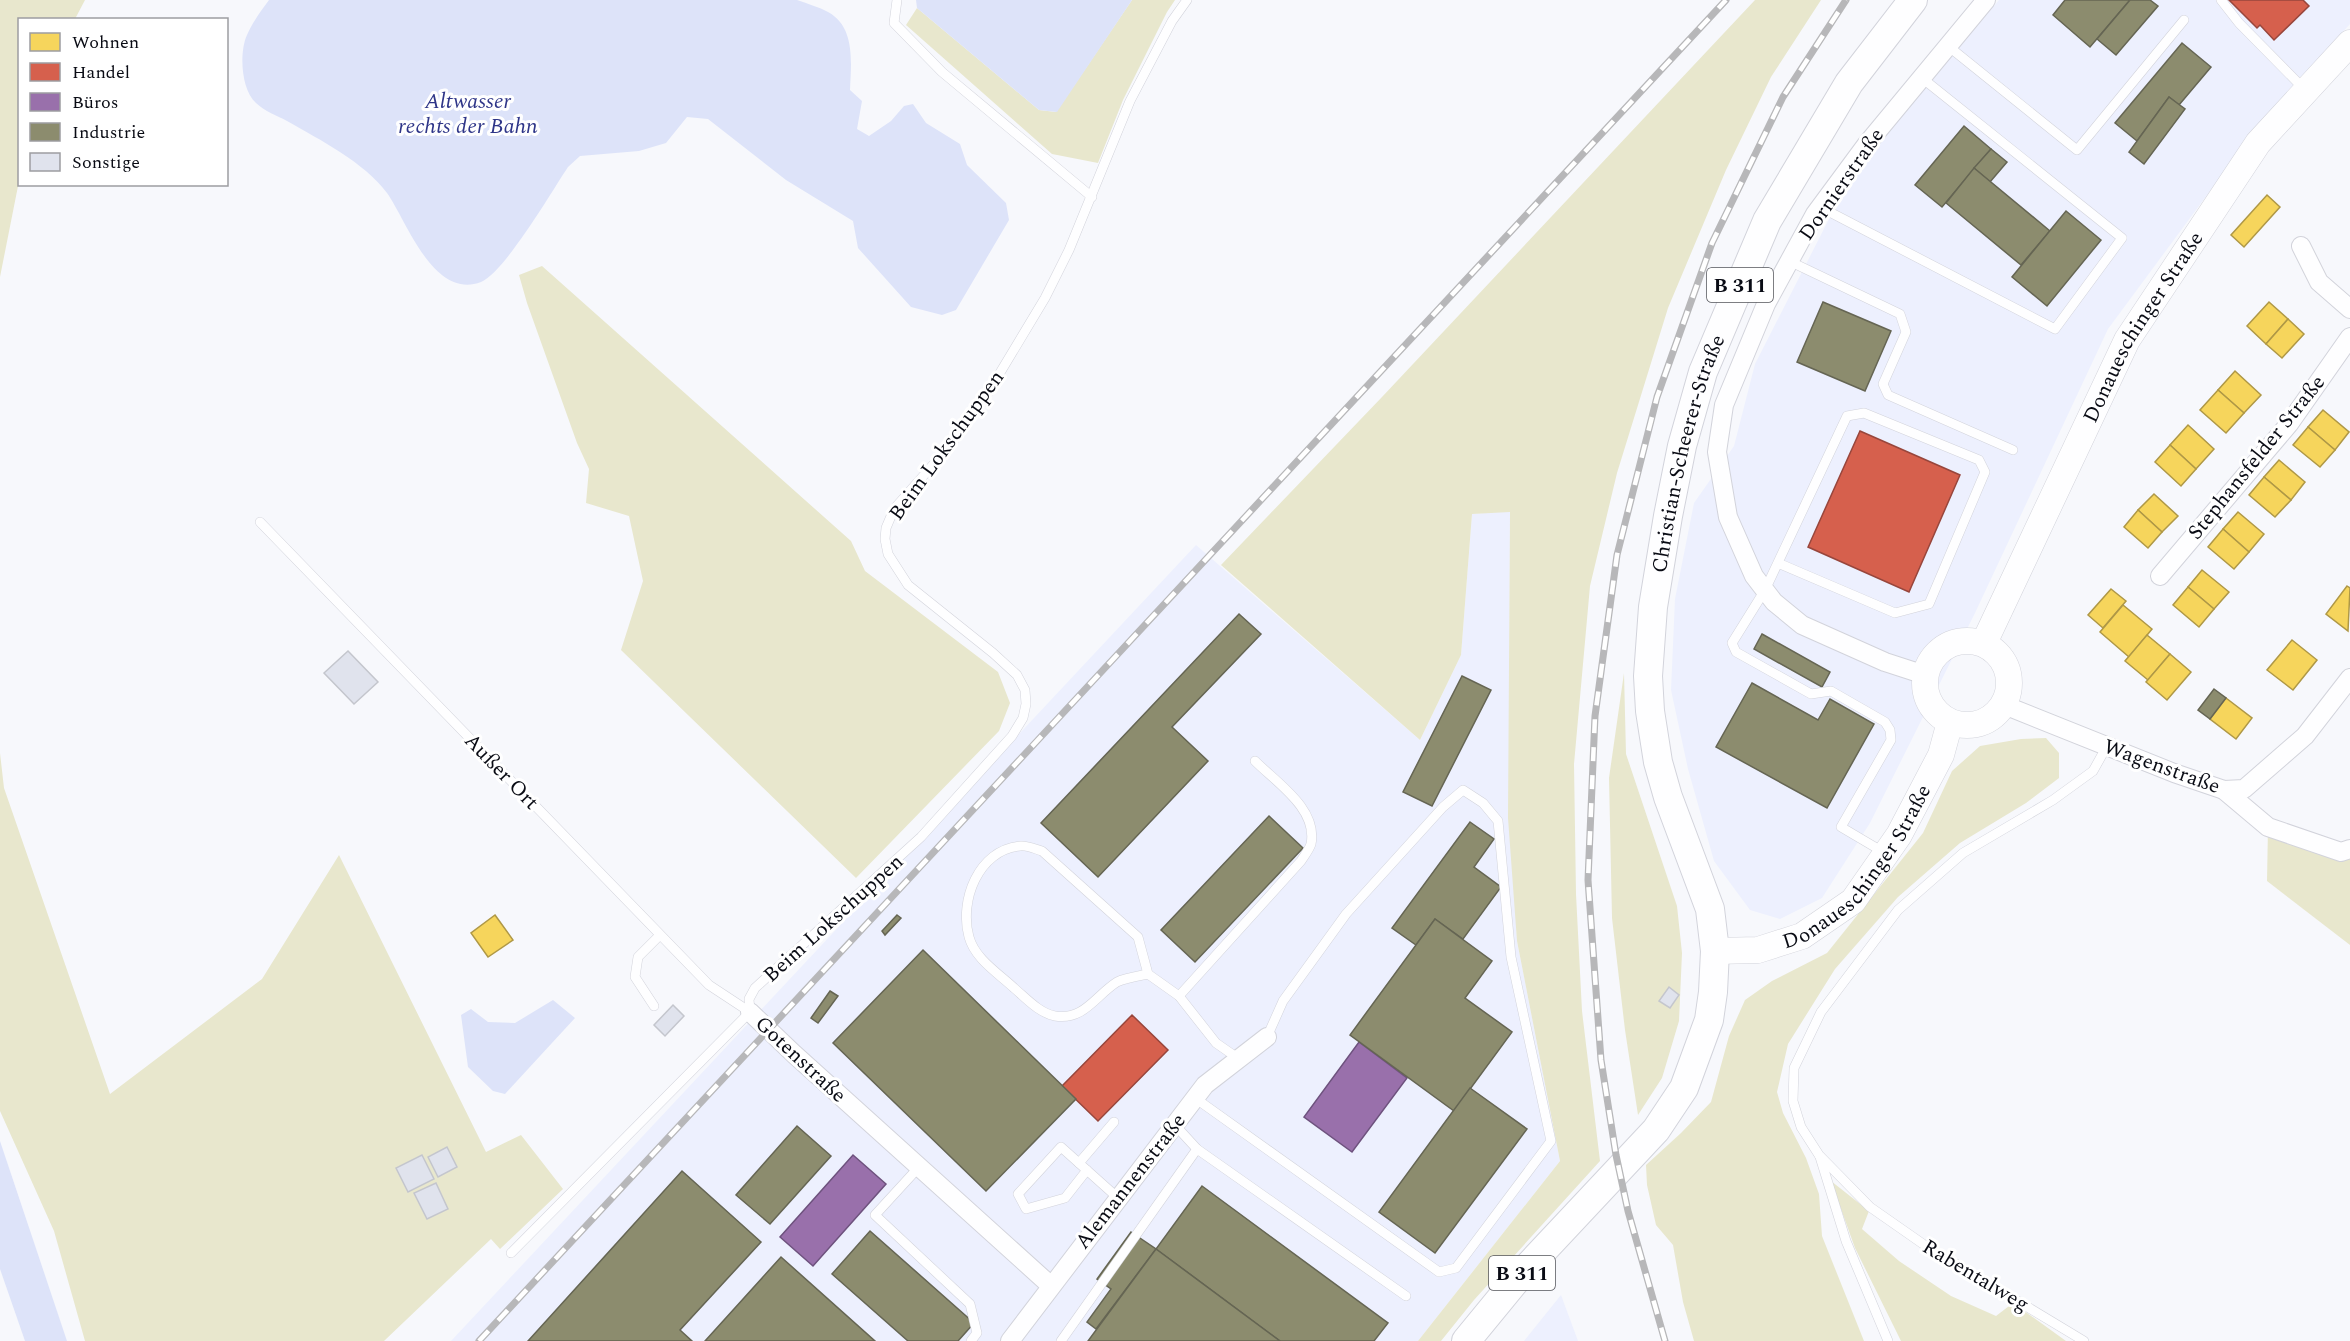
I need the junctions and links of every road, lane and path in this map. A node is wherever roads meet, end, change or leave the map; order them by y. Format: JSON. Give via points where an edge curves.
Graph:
{"nodes":[{"id":1,"x":897,"y":0,"type":"edge"},
{"id":2,"x":1186,"y":0,"type":"edge"},
{"id":3,"x":1913,"y":0,"type":"edge"},
{"id":4,"x":1986,"y":0,"type":"edge"},
{"id":5,"x":2221,"y":0,"type":"edge"},
{"id":6,"x":2184,"y":20,"type":"dead end"},
{"id":7,"x":2350,"y":43,"type":"edge"},
{"id":8,"x":1948,"y":46,"type":"junction"},
{"id":9,"x":1922,"y":78,"type":"junction"},
{"id":10,"x":2305,"y":90,"type":"junction"},
{"id":11,"x":1092,"y":196,"type":"junction"},
{"id":12,"x":1820,"y":207,"type":"junction"},
{"id":13,"x":2301,"y":246,"type":"dead end"},
{"id":14,"x":1789,"y":261,"type":"junction"},
{"id":15,"x":2350,"y":309,"type":"edge"},
{"id":16,"x":2350,"y":337,"type":"edge"},
{"id":17,"x":2013,"y":450,"type":"dead end"},
{"id":18,"x":260,"y":522,"type":"dead end"},
{"id":19,"x":1778,"y":564,"type":"junction"},
{"id":20,"x":2160,"y":576,"type":"dead end"},
{"id":21,"x":1765,"y":590,"type":"junction"},
{"id":22,"x":1984,"y":643,"type":"junction"},
{"id":23,"x":1925,"y":675,"type":"junction"},
{"id":24,"x":2350,"y":678,"type":"edge"},
{"id":25,"x":2004,"y":705,"type":"junction"},
{"id":26,"x":1950,"y":722,"type":"junction"},
{"id":27,"x":2107,"y":746,"type":"junction"},
{"id":28,"x":1255,"y":761,"type":"dead end"},
{"id":29,"x":2224,"y":790,"type":"junction"},
{"id":30,"x":2350,"y":849,"type":"edge"},
{"id":31,"x":1886,"y":854,"type":"junction"},
{"id":32,"x":660,"y":934,"type":"junction"},
{"id":33,"x":1715,"y":951,"type":"junction"},
{"id":34,"x":1148,"y":974,"type":"junction"},
{"id":35,"x":1179,"y":996,"type":"junction"},
{"id":36,"x":654,"y":1006,"type":"dead end"},
{"id":37,"x":750,"y":1012,"type":"junction"},
{"id":38,"x":1267,"y":1037,"type":"joint"},
{"id":39,"x":1239,"y":1059,"type":"junction"},
{"id":40,"x":1195,"y":1098,"type":"junction"},
{"id":41,"x":1114,"y":1122,"type":"dead end"},
{"id":42,"x":1174,"y":1124,"type":"junction"},
{"id":43,"x":1197,"y":1149,"type":"junction"},
{"id":44,"x":1819,"y":1155,"type":"junction"},
{"id":45,"x":1079,"y":1163,"type":"junction"},
{"id":46,"x":919,"y":1167,"type":"junction"},
{"id":47,"x":1087,"y":1170,"type":"junction"},
{"id":48,"x":1118,"y":1197,"type":"junction"},
{"id":49,"x":511,"y":1252,"type":"dead end"},
{"id":50,"x":1050,"y":1285,"type":"junction"},
{"id":51,"x":1406,"y":1296,"type":"dead end"},
{"id":52,"x":1470,"y":1335,"type":"edge"},
{"id":53,"x":971,"y":1341,"type":"edge"},
{"id":54,"x":1010,"y":1341,"type":"edge"},
{"id":55,"x":1061,"y":1341,"type":"edge"},
{"id":56,"x":1888,"y":1341,"type":"edge"},
{"id":57,"x":2084,"y":1341,"type":"edge"}],
"edges":[{"from":1,"to":11,"type":"lane","via":[[894,23],[942,72]]},
{"from":2,"to":11,"type":"lane","name":"Beim Lokschuppen","via":[[1130,101]]},
{"from":3,"to":33,"type":"main road","name":"Christian-Scheerer-Straße","number":"B 311","via":[[1849,83],[1767,220],[1703,372],[1682,446],[1653,607],[1649,699],[1658,762],[1710,909]]},
{"from":4,"to":8,"type":"street","name":"Dornierstraße"},
{"from":5,"to":10,"type":"lane"},
{"from":6,"to":8,"type":"lane","via":[[2077,150]]},
{"from":7,"to":10,"type":"street","name":"Donaueschinger Straße"},
{"from":8,"to":9,"type":"street","name":"Dornierstraße"},
{"from":9,"to":12,"type":"street","name":"Dornierstraße"},
{"from":9,"to":12,"type":"lane","via":[[2122,238],[2055,329]]},
{"from":10,"to":22,"type":"street","name":"Donaueschinger Straße","via":[[2258,143],[2127,340]]},
{"from":11,"to":37,"type":"lane","name":"Beim Lokschuppen","via":[[1045,298],[983,401],[894,509],[886,528],[888,554],[908,585],[1017,675],[1025,690],[1023,717],[1012,736],[921,837],[755,988],[749,999]]},
{"from":12,"to":14,"type":"street","name":"Dornierstraße"},
{"from":13,"to":15,"type":"street","via":[[2319,282]]},
{"from":14,"to":17,"type":"lane","via":[[1900,314],[1906,332],[1883,384],[1888,394]]},
{"from":14,"to":21,"type":"street","name":"Dornierstraße","via":[[1766,304],[1724,405],[1717,452],[1728,517]]},
{"from":16,"to":20,"type":"street","name":"Stephansfelder Straße","via":[[2289,424]]},
{"from":18,"to":32,"type":"lane","name":"Außer Ort"},
{"from":19,"to":19,"type":"lane","via":[[1847,416],[1864,413],[1885,421],[1979,460],[1985,472],[1929,604],[1895,614]]},
{"from":19,"to":21,"type":"lane"},
{"from":21,"to":23,"type":"street","name":"Dornierstraße","via":[[1802,625],[1885,662]]},
{"from":21,"to":31,"type":"lane","via":[[1732,643],[1736,652],[1810,694],[1831,691],[1885,722],[1890,730],[1891,740],[1841,827]]},
{"from":22,"to":23,"type":"street","via":[[1969,640],[1948,645],[1931,660]]},
{"from":22,"to":25,"type":"street","via":[[2005,662],[2010,676],[2010,691]]},
{"from":23,"to":26,"type":"street","via":[[1930,704]]},
{"from":24,"to":29,"type":"street","name":"Wagenstraße","via":[[2305,736],[2244,789]]},
{"from":25,"to":26,"type":"street","via":[[1979,724]]},
{"from":25,"to":27,"type":"street","name":"Wagenstraße"},
{"from":26,"to":31,"type":"street","name":"Donaueschinger Straße","via":[[1941,755]]},
{"from":27,"to":29,"type":"street","name":"Wagenstraße"},
{"from":27,"to":44,"type":"lane","via":[[2092,771],[2053,800],[1963,853],[1898,910],[1821,1012],[1794,1068],[1793,1101],[1802,1127]]},
{"from":28,"to":35,"type":"lane","via":[[1304,810],[1311,826],[1311,846]]},
{"from":29,"to":30,"type":"street","via":[[2268,827],[2341,852]]},
{"from":31,"to":33,"type":"street","name":"Donaueschinger Straße","via":[[1853,901],[1802,936],[1758,951]]},
{"from":32,"to":36,"type":"lane","via":[[638,957],[634,977]]},
{"from":32,"to":37,"type":"lane","name":"Außer Ort","via":[[709,985]]},
{"from":33,"to":52,"type":"main road","number":"B 311","via":[[1709,1020],[1684,1088],[1671,1110]]},
{"from":34,"to":34,"type":"lane","via":[[1118,982],[1089,1008],[1074,1015],[1055,1016],[1034,1006],[977,954],[969,939],[966,921],[975,879],[986,862],[1004,849],[1022,845],[1042,851],[1138,937]]},
{"from":34,"to":35,"type":"lane"},
{"from":35,"to":39,"type":"lane","via":[[1216,1043]]},
{"from":37,"to":46,"type":"street","name":"Gotenstraße"},
{"from":37,"to":49,"type":"lane","name":"Gotenstraße"},
{"from":38,"to":39,"type":"street","name":"Alemannenstraße"},
{"from":38,"to":40,"type":"lane","via":[[1283,1001],[1346,914],[1443,807],[1463,790],[1483,803],[1498,821],[1511,957],[1551,1141],[1456,1268],[1439,1272]]},
{"from":39,"to":40,"type":"street","name":"Alemannenstraße","via":[[1205,1085]]},
{"from":40,"to":42,"type":"street","name":"Alemannenstraße"},
{"from":41,"to":45,"type":"lane"},
{"from":42,"to":43,"type":"lane"},
{"from":42,"to":48,"type":"street","name":"Alemannenstraße"},
{"from":43,"to":51,"type":"lane"},
{"from":43,"to":55,"type":"lane"},
{"from":44,"to":56,"type":"lane","via":[[1846,1241]]},
{"from":44,"to":57,"type":"lane","name":"Rabentalweg","via":[[1870,1207],[1923,1244]]},
{"from":45,"to":47,"type":"lane"},
{"from":45,"to":47,"type":"lane","via":[[1061,1147],[1018,1194],[1026,1209],[1065,1198]]},
{"from":46,"to":50,"type":"street","name":"Gotenstraße"},
{"from":46,"to":53,"type":"lane","via":[[874,1215],[970,1304],[976,1333]]},
{"from":47,"to":48,"type":"lane"},
{"from":48,"to":50,"type":"street","name":"Alemannenstraße"},
{"from":50,"to":54,"type":"street","name":"Alemannenstraße"}]}
